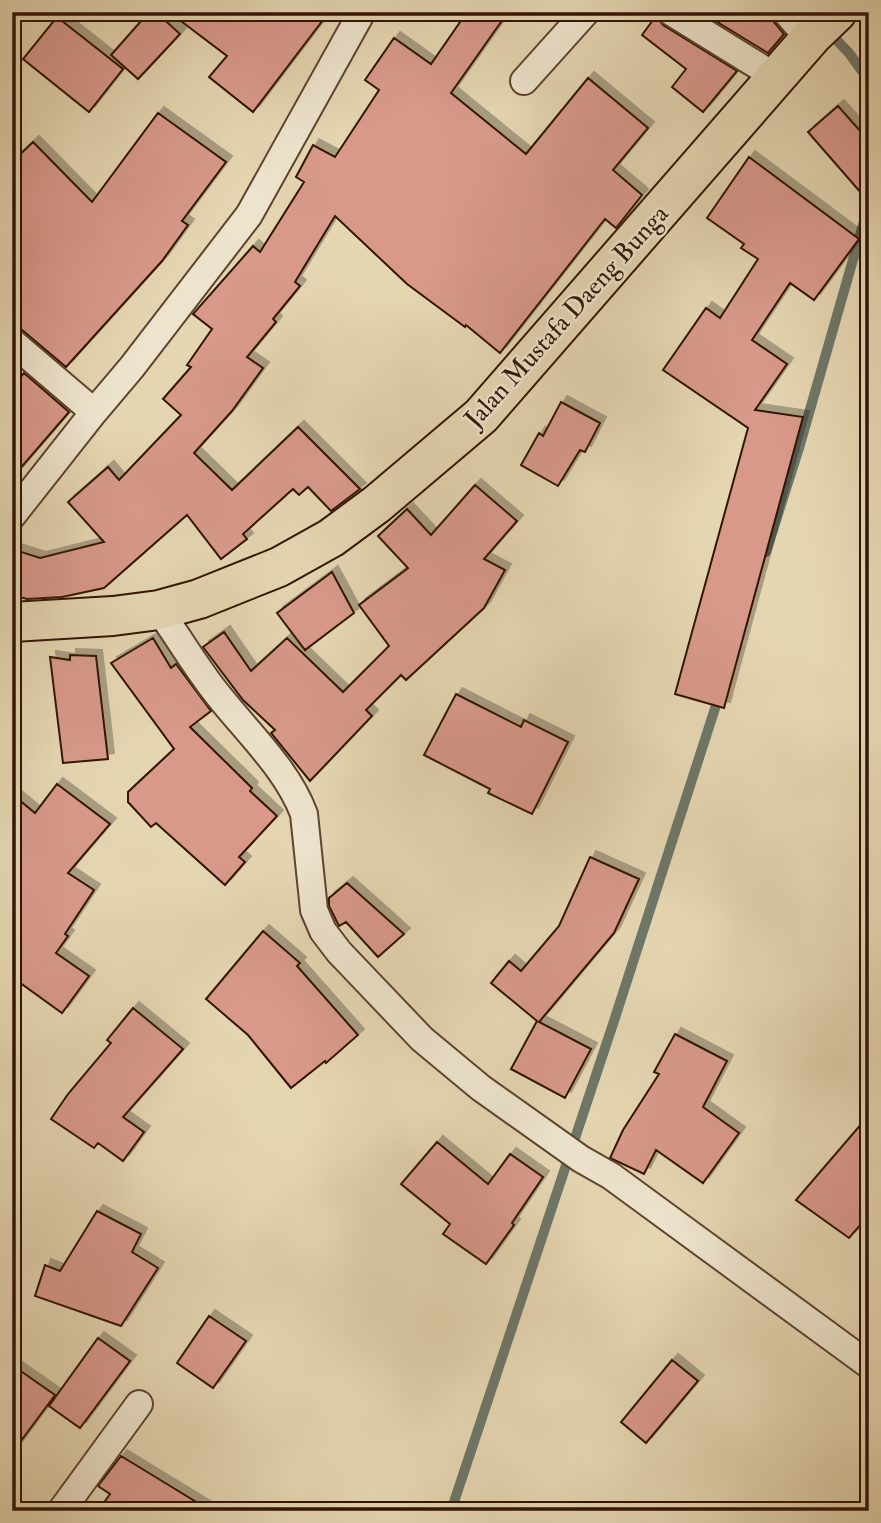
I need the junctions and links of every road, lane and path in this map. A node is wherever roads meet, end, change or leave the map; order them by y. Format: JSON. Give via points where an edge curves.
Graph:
{"nodes":[{"id":1,"x":362,"y":12,"type":"edge"},
{"id":2,"x":586,"y":12,"type":"edge"},
{"id":3,"x":671,"y":12,"type":"edge"},
{"id":4,"x":811,"y":25,"type":"edge"},
{"id":5,"x":776,"y":77,"type":"junction"},
{"id":6,"x":524,"y":81,"type":"dead end"},
{"id":7,"x":12,"y":342,"type":"edge"},
{"id":8,"x":94,"y":412,"type":"junction"},
{"id":9,"x":12,"y":516,"type":"edge"},
{"id":10,"x":159,"y":610,"type":"junction"},
{"id":11,"x":12,"y":622,"type":"edge"},
{"id":12,"x":869,"y":1365,"type":"edge"},
{"id":13,"x":139,"y":1404,"type":"dead end"},
{"id":14,"x":61,"y":1511,"type":"edge"}],
"edges":[{"from":1,"to":8,"type":"street","via":[[248,215]]},
{"from":2,"to":6,"type":"street"},
{"from":3,"to":5,"type":"street"},
{"from":4,"to":5,"type":"main road","name":"Jalan Mustafa Daeng Bunga"},
{"from":5,"to":10,"type":"main road","name":"Jalan Mustafa Daeng Bunga","via":[[470,425],[331,538],[279,567]]},
{"from":7,"to":8,"type":"street"},
{"from":8,"to":9,"type":"street"},
{"from":10,"to":11,"type":"main road","name":"Jalan Mustafa Daeng Bunga"},
{"from":10,"to":12,"type":"street","via":[[298,799],[304,814],[314,910],[339,952],[422,1040],[481,1088],[611,1176]]},
{"from":13,"to":14,"type":"street"}]}
